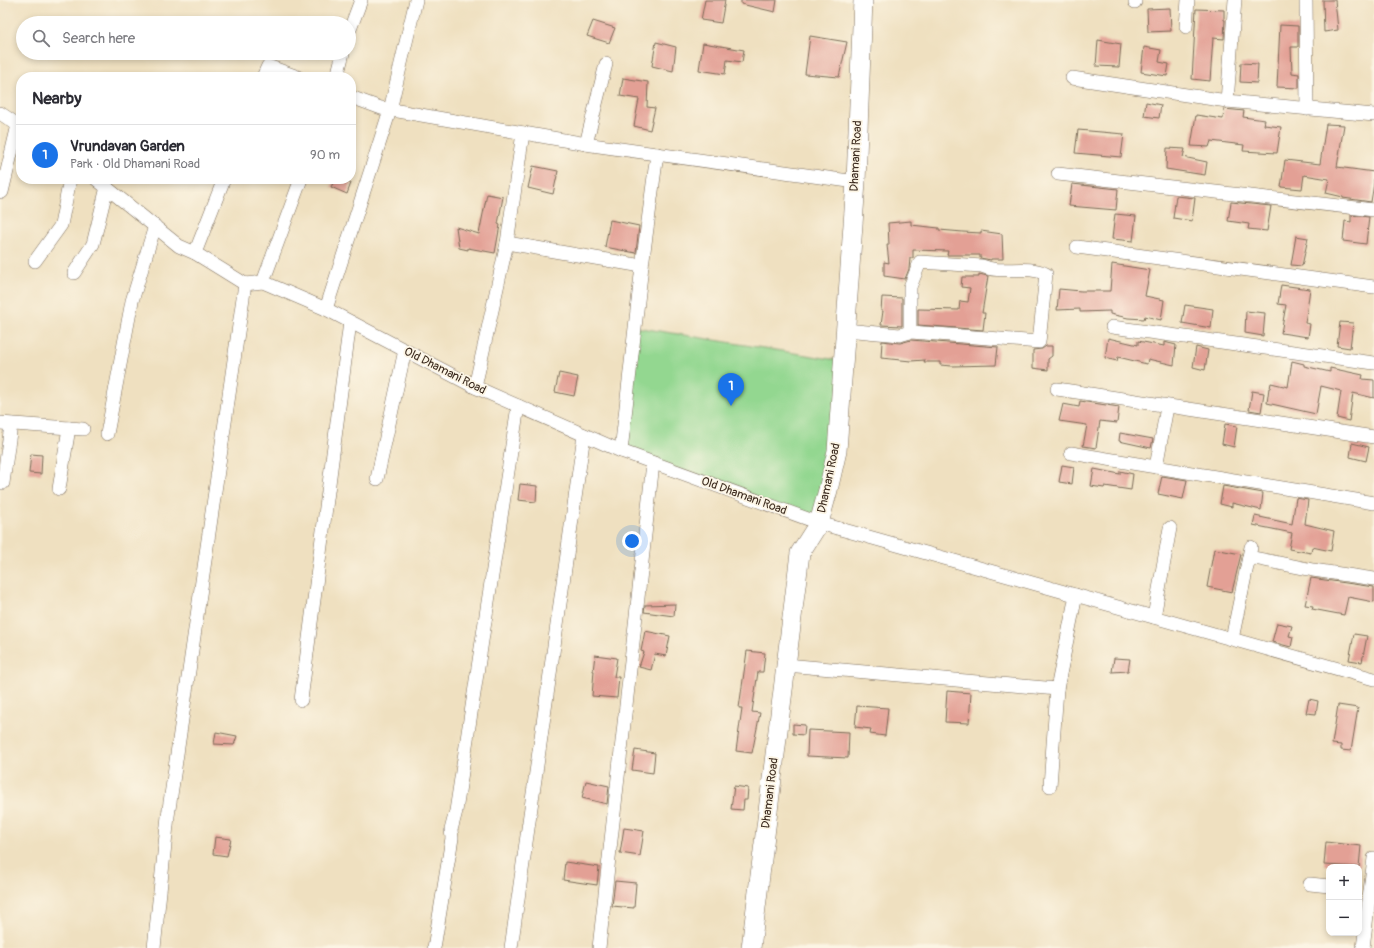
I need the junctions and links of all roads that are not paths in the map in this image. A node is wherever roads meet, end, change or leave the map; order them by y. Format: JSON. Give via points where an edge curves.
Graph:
{"nodes":[{"id":1,"x":361,"y":0,"type":"edge"},
{"id":2,"x":416,"y":0,"type":"edge"},
{"id":3,"x":863,"y":0,"type":"edge"},
{"id":4,"x":1188,"y":0,"type":"edge"},
{"id":5,"x":1235,"y":0,"type":"edge"},
{"id":6,"x":1306,"y":0,"type":"edge"},
{"id":7,"x":355,"y":16,"type":"edge"},
{"id":8,"x":1186,"y":27,"type":"dead end"},
{"id":9,"x":341,"y":60,"type":"edge"},
{"id":10,"x":606,"y":64,"type":"dead end"},
{"id":11,"x":265,"y":72,"type":"edge"},
{"id":12,"x":284,"y":72,"type":"edge"},
{"id":13,"x":338,"y":72,"type":"edge"},
{"id":14,"x":1072,"y":78,"type":"dead end"},
{"id":15,"x":356,"y":99,"type":"edge"},
{"id":16,"x":1227,"y":101,"type":"junction"},
{"id":17,"x":1307,"y":109,"type":"junction"},
{"id":18,"x":390,"y":110,"type":"junction"},
{"id":19,"x":0,"y":113,"type":"edge"},
{"id":20,"x":1374,"y":115,"type":"edge"},
{"id":21,"x":16,"y":123,"type":"edge"},
{"id":22,"x":523,"y":132,"type":"junction"},
{"id":23,"x":16,"y":141,"type":"edge"},
{"id":24,"x":586,"y":144,"type":"junction"},
{"id":25,"x":657,"y":154,"type":"junction"},
{"id":26,"x":1058,"y":174,"type":"dead end"},
{"id":27,"x":856,"y":182,"type":"junction"},
{"id":28,"x":69,"y":184,"type":"edge"},
{"id":29,"x":103,"y":184,"type":"edge"},
{"id":30,"x":222,"y":184,"type":"edge"},
{"id":31,"x":299,"y":184,"type":"edge"},
{"id":32,"x":107,"y":187,"type":"junction"},
{"id":33,"x":2,"y":192,"type":"dead end"},
{"id":34,"x":1374,"y":210,"type":"edge"},
{"id":35,"x":155,"y":226,"type":"junction"},
{"id":36,"x":507,"y":243,"type":"junction"},
{"id":37,"x":1077,"y":247,"type":"dead end"},
{"id":38,"x":195,"y":253,"type":"junction"},
{"id":39,"x":35,"y":261,"type":"dead end"},
{"id":40,"x":642,"y":266,"type":"junction"},
{"id":41,"x":74,"y":273,"type":"dead end"},
{"id":42,"x":263,"y":282,"type":"junction"},
{"id":43,"x":245,"y":284,"type":"junction"},
{"id":44,"x":1374,"y":287,"type":"edge"},
{"id":45,"x":326,"y":309,"type":"junction"},
{"id":46,"x":350,"y":322,"type":"junction"},
{"id":47,"x":1112,"y":327,"type":"dead end"},
{"id":48,"x":845,"y":330,"type":"junction"},
{"id":49,"x":911,"y":332,"type":"dead end"},
{"id":50,"x":405,"y":350,"type":"junction"},
{"id":51,"x":1374,"y":363,"type":"edge"},
{"id":52,"x":475,"y":387,"type":"junction"},
{"id":53,"x":1057,"y":389,"type":"dead end"},
{"id":54,"x":518,"y":406,"type":"junction"},
{"id":55,"x":1167,"y":406,"type":"junction"},
{"id":56,"x":5,"y":424,"type":"edge"},
{"id":57,"x":69,"y":428,"type":"junction"},
{"id":58,"x":83,"y":429,"type":"dead end"},
{"id":59,"x":107,"y":434,"type":"dead end"},
{"id":60,"x":584,"y":435,"type":"junction"},
{"id":61,"x":1374,"y":437,"type":"edge"},
{"id":62,"x":621,"y":451,"type":"junction"},
{"id":63,"x":1071,"y":453,"type":"dead end"},
{"id":64,"x":653,"y":463,"type":"junction"},
{"id":65,"x":1156,"y":467,"type":"junction"},
{"id":66,"x":378,"y":479,"type":"dead end"},
{"id":67,"x":3,"y":483,"type":"dead end"},
{"id":68,"x":59,"y":490,"type":"dead end"},
{"id":69,"x":1374,"y":503,"type":"edge"},
{"id":70,"x":819,"y":523,"type":"junction"},
{"id":71,"x":1170,"y":528,"type":"dead end"},
{"id":72,"x":1374,"y":579,"type":"edge"},
{"id":73,"x":1076,"y":595,"type":"junction"},
{"id":74,"x":1154,"y":617,"type":"junction"},
{"id":75,"x":1232,"y":639,"type":"junction"},
{"id":76,"x":786,"y":665,"type":"junction"},
{"id":77,"x":1374,"y":675,"type":"edge"},
{"id":78,"x":1057,"y":688,"type":"junction"},
{"id":79,"x":301,"y":700,"type":"dead end"},
{"id":80,"x":1050,"y":786,"type":"dead end"},
{"id":81,"x":1374,"y":858,"type":"edge"},
{"id":82,"x":1310,"y":884,"type":"dead end"},
{"id":83,"x":1326,"y":886,"type":"edge"},
{"id":84,"x":1368,"y":890,"type":"edge"},
{"id":85,"x":154,"y":948,"type":"edge"},
{"id":86,"x":434,"y":948,"type":"edge"},
{"id":87,"x":511,"y":948,"type":"edge"},
{"id":88,"x":600,"y":948,"type":"edge"},
{"id":89,"x":751,"y":948,"type":"edge"},
{"id":90,"x":1363,"y":948,"type":"edge"}],
"edges":[{"from":1,"to":7,"type":"street"},
{"from":2,"to":18,"type":"street"},
{"from":3,"to":27,"type":"main road","name":"Dhamani Road"},
{"from":4,"to":8,"type":"street"},
{"from":5,"to":16,"type":"street"},
{"from":6,"to":17,"type":"street"},
{"from":9,"to":13,"type":"street"},
{"from":10,"to":24,"type":"street"},
{"from":11,"to":12,"type":"street","via":[[268,66]]},
{"from":14,"to":16,"type":"street"},
{"from":15,"to":18,"type":"street"},
{"from":16,"to":17,"type":"street"},
{"from":17,"to":20,"type":"street"},
{"from":18,"to":22,"type":"street"},
{"from":18,"to":45,"type":"street"},
{"from":19,"to":21,"type":"street"},
{"from":22,"to":24,"type":"street"},
{"from":22,"to":36,"type":"street"},
{"from":23,"to":33,"type":"street"},
{"from":24,"to":25,"type":"street"},
{"from":25,"to":27,"type":"street"},
{"from":25,"to":40,"type":"street"},
{"from":26,"to":34,"type":"street"},
{"from":27,"to":48,"type":"main road","name":"Dhamani Road"},
{"from":28,"to":39,"type":"street","via":[[61,225]]},
{"from":29,"to":32,"type":"street"},
{"from":30,"to":38,"type":"street"},
{"from":31,"to":42,"type":"street"},
{"from":32,"to":35,"type":"street"},
{"from":32,"to":41,"type":"street","via":[[93,244]]},
{"from":35,"to":38,"type":"street","via":[[179,246]]},
{"from":35,"to":59,"type":"street","via":[[132,301]]},
{"from":36,"to":40,"type":"street"},
{"from":36,"to":52,"type":"street"},
{"from":37,"to":44,"type":"street"},
{"from":38,"to":43,"type":"street"},
{"from":40,"to":62,"type":"street"},
{"from":42,"to":43,"type":"street","name":"Old Dhamani Road"},
{"from":42,"to":45,"type":"street","name":"Old Dhamani Road"},
{"from":43,"to":85,"type":"street","via":[[168,816]]},
{"from":45,"to":46,"type":"street","name":"Old Dhamani Road"},
{"from":46,"to":50,"type":"street","name":"Old Dhamani Road"},
{"from":46,"to":79,"type":"street"},
{"from":47,"to":51,"type":"street"},
{"from":48,"to":49,"type":"street","via":[[900,335],[910,332],[910,287],[920,262],[982,266],[990,270],[1038,270],[1046,274],[1039,342]]},
{"from":48,"to":70,"type":"main road","name":"Dhamani Road","via":[[837,451]]},
{"from":50,"to":52,"type":"street","name":"Old Dhamani Road"},
{"from":50,"to":66,"type":"street"},
{"from":52,"to":54,"type":"street","name":"Old Dhamani Road"},
{"from":53,"to":55,"type":"street"},
{"from":54,"to":60,"type":"street","name":"Old Dhamani Road"},
{"from":54,"to":86,"type":"street","via":[[456,811],[450,830],[452,838]]},
{"from":55,"to":61,"type":"street"},
{"from":55,"to":65,"type":"street"},
{"from":56,"to":57,"type":"street"},
{"from":56,"to":67,"type":"street"},
{"from":57,"to":58,"type":"street"},
{"from":57,"to":68,"type":"street"},
{"from":60,"to":62,"type":"street","name":"Old Dhamani Road"},
{"from":60,"to":87,"type":"street"},
{"from":62,"to":64,"type":"street","name":"Old Dhamani Road"},
{"from":63,"to":65,"type":"street"},
{"from":64,"to":70,"type":"street","name":"Old Dhamani Road"},
{"from":64,"to":88,"type":"street"},
{"from":65,"to":69,"type":"street"},
{"from":70,"to":73,"type":"street","name":"Old Dhamani Road"},
{"from":70,"to":76,"type":"main road","name":"Dhamani Road","via":[[800,553]]},
{"from":71,"to":74,"type":"street"},
{"from":72,"to":75,"type":"street","via":[[1313,570],[1250,552]]},
{"from":73,"to":74,"type":"street","name":"Old Dhamani Road"},
{"from":73,"to":78,"type":"street"},
{"from":74,"to":75,"type":"street","name":"Old Dhamani Road"},
{"from":75,"to":77,"type":"street","name":"Old Dhamani Road"},
{"from":76,"to":78,"type":"street"},
{"from":76,"to":89,"type":"main road","name":"Dhamani Road"},
{"from":78,"to":80,"type":"street"},
{"from":81,"to":84,"type":"street"},
{"from":82,"to":83,"type":"street"},
{"from":84,"to":90,"type":"street"}]}
